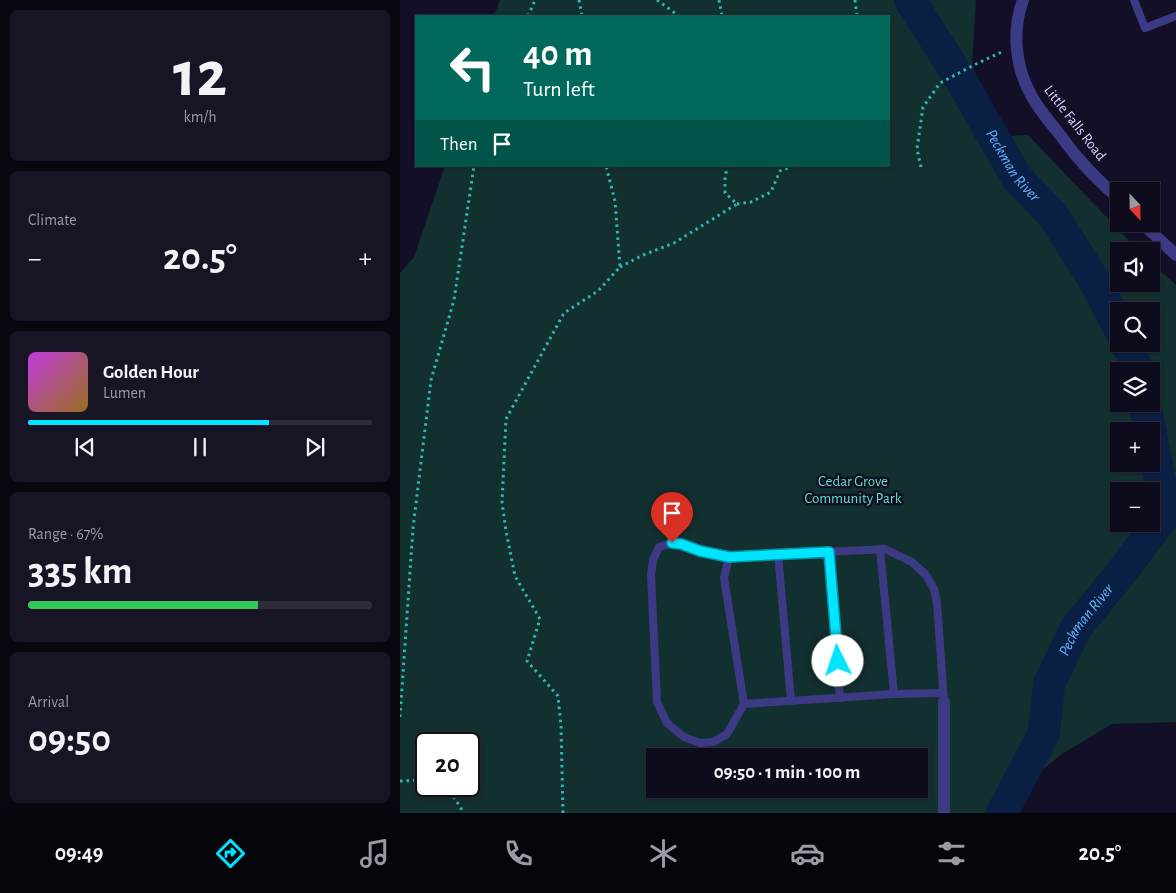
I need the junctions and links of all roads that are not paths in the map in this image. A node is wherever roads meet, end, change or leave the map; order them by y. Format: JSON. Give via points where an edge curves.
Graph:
{"nodes":[{"id":1,"x":1023,"y":0,"type":"edge"},
{"id":2,"x":1134,"y":0,"type":"edge"},
{"id":3,"x":1176,"y":16,"type":"edge"},
{"id":4,"x":1110,"y":190,"type":"edge"},
{"id":5,"x":1152,"y":232,"type":"edge"},
{"id":6,"x":1176,"y":255,"type":"edge"},
{"id":7,"x":880,"y":549,"type":"junction"},
{"id":8,"x":829,"y":552,"type":"junction"},
{"id":9,"x":778,"y":554,"type":"junction"},
{"id":10,"x":729,"y":557,"type":"junction"},
{"id":11,"x":894,"y":694,"type":"junction"},
{"id":12,"x":943,"y":697,"type":"junction"},
{"id":13,"x":840,"y":698,"type":"junction"},
{"id":14,"x":791,"y":701,"type":"junction"},
{"id":15,"x":744,"y":704,"type":"junction"},
{"id":16,"x":944,"y":813,"type":"edge"}],
"edges":[{"from":1,"to":4,"type":"street","name":"Little Falls Road","via":[[1017,45],[1022,76],[1030,94],[1080,161]]},
{"from":2,"to":3,"type":"lane","via":[[1145,28]]},
{"from":5,"to":6,"type":"street"},
{"from":7,"to":8,"type":"lane"},
{"from":7,"to":11,"type":"lane"},
{"from":7,"to":12,"type":"lane","via":[[912,562],[934,588]]},
{"from":8,"to":9,"type":"lane"},
{"from":8,"to":13,"type":"lane"},
{"from":9,"to":10,"type":"lane"},
{"from":9,"to":14,"type":"lane"},
{"from":10,"to":15,"type":"lane","via":[[724,578]]},
{"from":10,"to":15,"type":"lane","via":[[681,544],[659,547],[651,575],[657,702],[667,723],[684,737],[700,743],[713,742],[727,734]]},
{"from":11,"to":12,"type":"lane"},
{"from":11,"to":13,"type":"lane"},
{"from":12,"to":16,"type":"street"},
{"from":13,"to":14,"type":"lane"},
{"from":14,"to":15,"type":"lane"}]}
